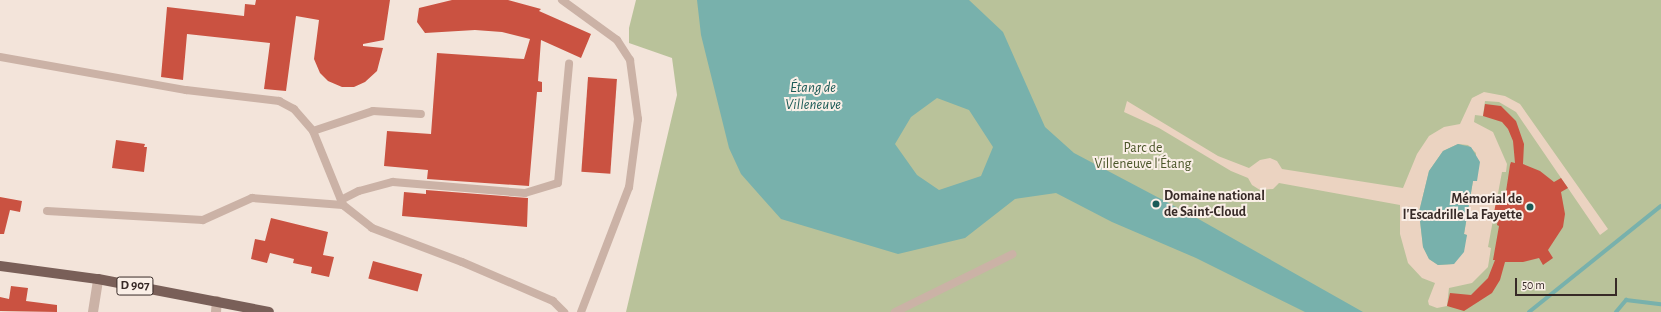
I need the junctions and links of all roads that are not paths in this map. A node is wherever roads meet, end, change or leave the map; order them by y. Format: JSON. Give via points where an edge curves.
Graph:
{"nodes":[{"id":1,"x":562,"y":0,"type":"edge"},
{"id":2,"x":0,"y":57,"type":"edge"},
{"id":3,"x":569,"y":64,"type":"dead end"},
{"id":4,"x":420,"y":114,"type":"dead end"},
{"id":5,"x":313,"y":131,"type":"junction"},
{"id":6,"x":342,"y":203,"type":"junction"},
{"id":7,"x":47,"y":211,"type":"dead end"},
{"id":8,"x":1013,"y":254,"type":"dead end"},
{"id":9,"x":0,"y":266,"type":"edge"},
{"id":10,"x":98,"y":279,"type":"junction"},
{"id":11,"x":217,"y":301,"type":"junction"},
{"id":12,"x":93,"y":312,"type":"edge"},
{"id":13,"x":216,"y":312,"type":"edge"},
{"id":14,"x":269,"y":312,"type":"edge"},
{"id":15,"x":564,"y":312,"type":"edge"},
{"id":16,"x":581,"y":312,"type":"edge"},
{"id":17,"x":895,"y":312,"type":"edge"}],
"edges":[{"from":1,"to":16,"type":"lane","via":[[617,40],[630,60],[638,119],[629,187]]},
{"from":2,"to":5,"type":"lane","via":[[186,90],[279,101],[294,109]]},
{"from":3,"to":6,"type":"lane","via":[[558,183],[525,193],[393,182],[359,191]]},
{"from":4,"to":5,"type":"lane","via":[[374,110]]},
{"from":5,"to":6,"type":"lane"},
{"from":6,"to":7,"type":"lane","via":[[252,198],[203,220]]},
{"from":6,"to":15,"type":"lane","via":[[372,228],[462,262],[552,301]]},
{"from":8,"to":17,"type":"lane"},
{"from":9,"to":10,"type":"main road","number":"D 907"},
{"from":10,"to":11,"type":"main road","number":"D 907"},
{"from":10,"to":12,"type":"street"},
{"from":11,"to":13,"type":"street"},
{"from":11,"to":14,"type":"main road","number":"D 907"}]}
